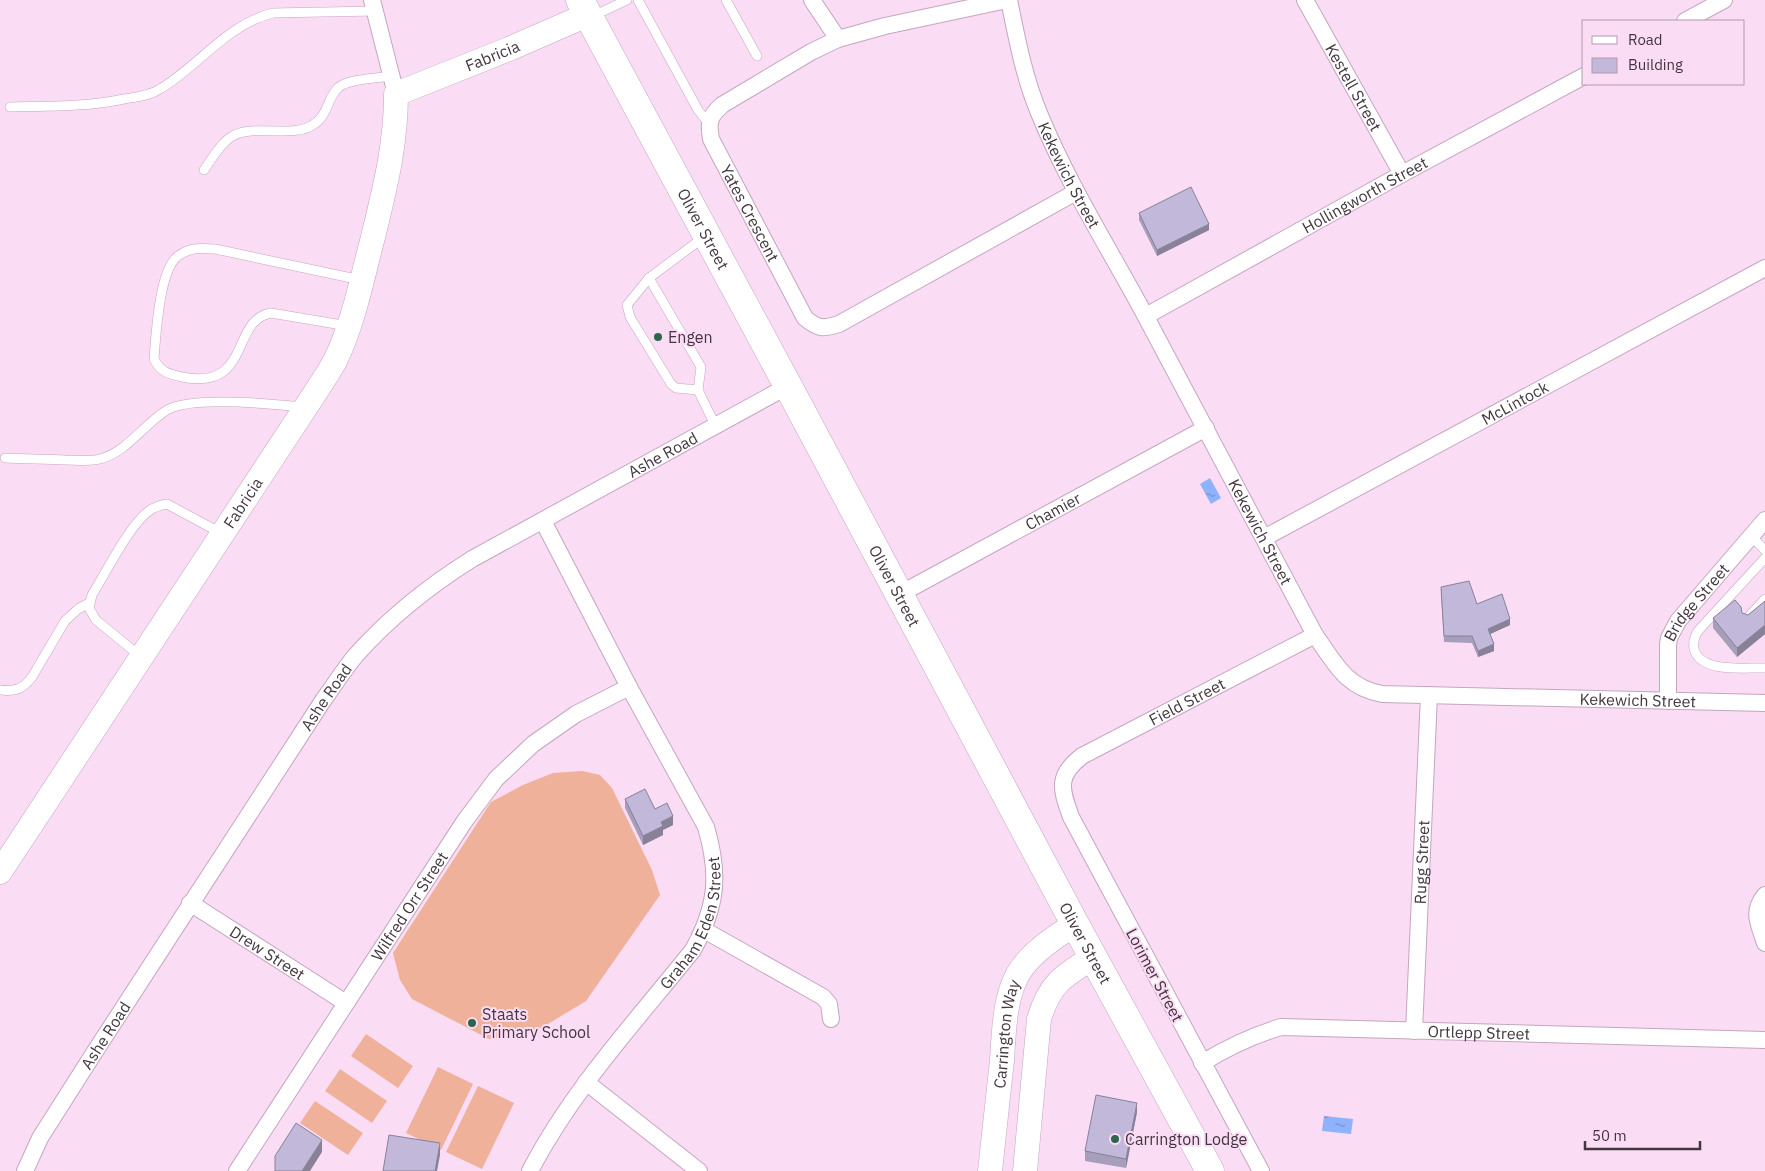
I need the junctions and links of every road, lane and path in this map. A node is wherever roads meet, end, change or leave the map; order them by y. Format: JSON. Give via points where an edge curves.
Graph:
{"nodes":[{"id":1,"x":627,"y":0,"type":"edge"},
{"id":2,"x":638,"y":0,"type":"edge"},
{"id":3,"x":726,"y":0,"type":"edge"},
{"id":4,"x":812,"y":0,"type":"edge"},
{"id":5,"x":1008,"y":0,"type":"edge"},
{"id":6,"x":1305,"y":0,"type":"edge"},
{"id":7,"x":1724,"y":0,"type":"edge"},
{"id":8,"x":373,"y":5,"type":"edge"},
{"id":9,"x":585,"y":11,"type":"edge"},
{"id":10,"x":1687,"y":20,"type":"edge"},
{"id":11,"x":838,"y":39,"type":"junction"},
{"id":12,"x":757,"y":56,"type":"dead end"},
{"id":13,"x":1582,"y":77,"type":"edge"},
{"id":14,"x":393,"y":85,"type":"junction"},
{"id":15,"x":10,"y":107,"type":"dead end"},
{"id":16,"x":709,"y":124,"type":"junction"},
{"id":17,"x":204,"y":170,"type":"dead end"},
{"id":18,"x":1402,"y":174,"type":"junction"},
{"id":19,"x":1076,"y":192,"type":"junction"},
{"id":20,"x":707,"y":235,"type":"junction"},
{"id":21,"x":1765,"y":268,"type":"edge"},
{"id":22,"x":649,"y":278,"type":"junction"},
{"id":23,"x":362,"y":280,"type":"junction"},
{"id":24,"x":1146,"y":316,"type":"junction"},
{"id":25,"x":348,"y":326,"type":"junction"},
{"id":26,"x":788,"y":386,"type":"junction"},
{"id":27,"x":698,"y":390,"type":"junction"},
{"id":28,"x":306,"y":408,"type":"junction"},
{"id":29,"x":715,"y":425,"type":"junction"},
{"id":30,"x":1206,"y":428,"type":"junction"},
{"id":31,"x":5,"y":458,"type":"dead end"},
{"id":32,"x":1765,"y":520,"type":"edge"},
{"id":33,"x":543,"y":522,"type":"junction"},
{"id":34,"x":223,"y":534,"type":"junction"},
{"id":35,"x":1751,"y":536,"type":"junction"},
{"id":36,"x":1264,"y":538,"type":"junction"},
{"id":37,"x":1765,"y":550,"type":"edge"},
{"id":38,"x":1765,"y":558,"type":"edge"},
{"id":39,"x":900,"y":594,"type":"junction"},
{"id":40,"x":1765,"y":599,"type":"edge"},
{"id":41,"x":89,"y":603,"type":"junction"},
{"id":42,"x":1747,"y":618,"type":"edge"},
{"id":43,"x":1315,"y":635,"type":"junction"},
{"id":44,"x":142,"y":657,"type":"junction"},
{"id":45,"x":1765,"y":668,"type":"edge"},
{"id":46,"x":629,"y":687,"type":"junction"},
{"id":47,"x":0,"y":690,"type":"edge"},
{"id":48,"x":1428,"y":695,"type":"junction"},
{"id":49,"x":1668,"y":701,"type":"junction"},
{"id":50,"x":1765,"y":703,"type":"edge"},
{"id":51,"x":1064,"y":775,"type":"joint"},
{"id":52,"x":0,"y":872,"type":"edge"},
{"id":53,"x":1765,"y":895,"type":"edge"},
{"id":54,"x":190,"y":903,"type":"junction"},
{"id":55,"x":1075,"y":924,"type":"junction"},
{"id":56,"x":704,"y":930,"type":"junction"},
{"id":57,"x":1765,"y":943,"type":"edge"},
{"id":58,"x":1094,"y":957,"type":"junction"},
{"id":59,"x":346,"y":1003,"type":"junction"},
{"id":60,"x":831,"y":1018,"type":"dead end"},
{"id":61,"x":1414,"y":1031,"type":"junction"},
{"id":62,"x":1765,"y":1040,"type":"edge"},
{"id":63,"x":1202,"y":1064,"type":"junction"},
{"id":64,"x":586,"y":1082,"type":"junction"},
{"id":65,"x":25,"y":1171,"type":"edge"},
{"id":66,"x":237,"y":1171,"type":"edge"},
{"id":67,"x":530,"y":1171,"type":"edge"},
{"id":68,"x":699,"y":1171,"type":"edge"},
{"id":69,"x":990,"y":1171,"type":"edge"},
{"id":70,"x":1025,"y":1171,"type":"edge"},
{"id":71,"x":1210,"y":1171,"type":"edge"},
{"id":72,"x":1260,"y":1171,"type":"edge"}],
"edges":[{"from":1,"to":9,"type":"lane"},
{"from":2,"to":16,"type":"lane","via":[[698,110]]},
{"from":3,"to":12,"type":"lane"},
{"from":4,"to":11,"type":"street"},
{"from":5,"to":11,"type":"street"},
{"from":5,"to":19,"type":"street","name":"Kekewich Street","via":[[1036,104]]},
{"from":6,"to":18,"type":"street","name":"Kestell Street"},
{"from":7,"to":10,"type":"street"},
{"from":8,"to":14,"type":"street","name":"Fabricia"},
{"from":8,"to":15,"type":"lane","via":[[260,16],[225,38],[171,82],[144,96],[85,106]]},
{"from":9,"to":14,"type":"street","name":"Fabricia","via":[[509,49]]},
{"from":9,"to":20,"type":"highway","name":"Oliver Street"},
{"from":11,"to":16,"type":"street","via":[[722,105],[713,113]]},
{"from":13,"to":18,"type":"street","name":"Hollingworth Street"},
{"from":14,"to":17,"type":"lane","via":[[342,85],[334,93],[322,118],[309,128],[238,133],[218,148]]},
{"from":14,"to":23,"type":"street","name":"Fabricia","via":[[396,124],[392,155]]},
{"from":16,"to":19,"type":"street","name":"Yates Crescent","via":[[711,139],[805,318],[814,326],[826,328],[839,324]]},
{"from":18,"to":24,"type":"street","name":"Hollingworth Street"},
{"from":19,"to":24,"type":"street","name":"Kekewich Street"},
{"from":20,"to":22,"type":"lane"},
{"from":20,"to":26,"type":"highway","name":"Oliver Street"},
{"from":21,"to":36,"type":"street","name":"McLintock"},
{"from":22,"to":27,"type":"lane","via":[[701,367]]},
{"from":22,"to":27,"type":"lane","via":[[627,305],[628,312],[671,384],[676,388]]},
{"from":23,"to":25,"type":"street","name":"Fabricia"},
{"from":23,"to":25,"type":"lane","via":[[215,249],[187,250],[170,266],[164,280],[154,359],[157,366],[168,374],[186,378],[212,377],[227,369],[254,322],[262,315],[271,313]]},
{"from":24,"to":30,"type":"street","name":"Kekewich Street"},
{"from":25,"to":28,"type":"street","name":"Fabricia","via":[[335,361]]},
{"from":26,"to":29,"type":"street","name":"Ashe Road"},
{"from":26,"to":39,"type":"highway","name":"Oliver Street"},
{"from":27,"to":29,"type":"lane"},
{"from":28,"to":31,"type":"lane","via":[[263,403],[183,405],[168,410],[120,449],[100,459]]},
{"from":28,"to":34,"type":"street","name":"Fabricia"},
{"from":29,"to":33,"type":"street","name":"Ashe Road"},
{"from":30,"to":36,"type":"street","name":"Kekewich Street"},
{"from":30,"to":39,"type":"street","name":"Chamier"},
{"from":32,"to":35,"type":"street","name":"Bridge Street"},
{"from":33,"to":46,"type":"street","name":"Graham Eden Street"},
{"from":33,"to":54,"type":"street","name":"Ashe Road","via":[[443,578],[410,602],[355,656]]},
{"from":34,"to":41,"type":"lane","via":[[167,504],[160,505],[136,523]]},
{"from":34,"to":44,"type":"street","name":"Fabricia"},
{"from":35,"to":37,"type":"lane"},
{"from":35,"to":49,"type":"street","name":"Bridge Street","via":[[1672,629],[1668,644]]},
{"from":36,"to":43,"type":"street","name":"Kekewich Street"},
{"from":38,"to":45,"type":"lane","via":[[1698,631],[1693,642],[1695,652],[1708,665]]},
{"from":39,"to":55,"type":"highway","name":"Oliver Street"},
{"from":40,"to":42,"type":"lane"},
{"from":41,"to":44,"type":"lane","via":[[96,620]]},
{"from":41,"to":47,"type":"lane","via":[[65,620],[26,686],[18,690]]},
{"from":43,"to":48,"type":"street","name":"Kekewich Street","via":[[1352,683],[1382,694]]},
{"from":43,"to":51,"type":"street","name":"Field Street","via":[[1082,756]]},
{"from":44,"to":52,"type":"street","name":"Fabricia"},
{"from":46,"to":56,"type":"street","name":"Graham Eden Street","via":[[706,827],[713,851],[714,880],[710,913]]},
{"from":46,"to":59,"type":"street","name":"Wilfred Orr Street","via":[[576,714],[533,744],[496,780],[464,822]]},
{"from":48,"to":49,"type":"street","name":"Kekewich Street"},
{"from":48,"to":61,"type":"street","name":"Rugg Street"},
{"from":49,"to":50,"type":"street","name":"Kekewich Street"},
{"from":51,"to":63,"type":"street","name":"Lorimer Street","via":[[1061,786],[1071,817]]},
{"from":53,"to":57,"type":"street","via":[[1756,914]]},
{"from":54,"to":59,"type":"street","name":"Drew Street"},
{"from":54,"to":65,"type":"street","name":"Ashe Road","via":[[40,1138]]},
{"from":55,"to":58,"type":"highway","name":"Oliver Street"},
{"from":55,"to":69,"type":"street","name":"Carrington Way","via":[[1027,962],[1013,984]]},
{"from":56,"to":60,"type":"street","via":[[823,997],[829,1004]]},
{"from":56,"to":64,"type":"street","name":"Graham Eden Street","via":[[693,950]]},
{"from":58,"to":70,"type":"street","name":"Carrington Way","via":[[1057,982],[1045,1000],[1039,1019]]},
{"from":58,"to":71,"type":"highway","name":"Oliver Street"},
{"from":59,"to":66,"type":"street","name":"Wilfred Orr Street"},
{"from":61,"to":62,"type":"street","name":"Ortlepp Street"},
{"from":61,"to":63,"type":"street","name":"Ortlepp Street","via":[[1281,1027],[1256,1034]]},
{"from":63,"to":72,"type":"street","name":"Lorimer Street"},
{"from":64,"to":67,"type":"street","name":"Graham Eden Street"},
{"from":64,"to":68,"type":"street"}]}
